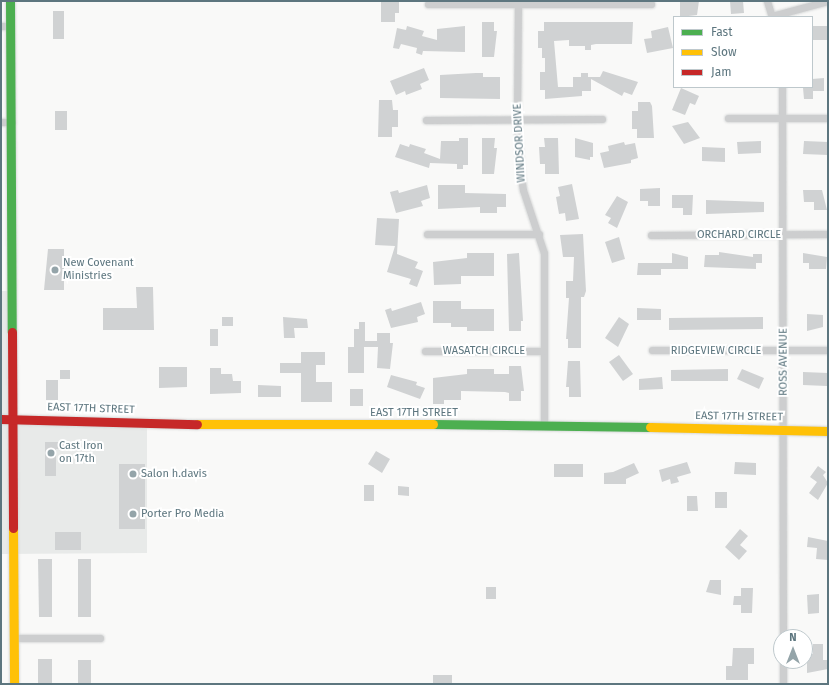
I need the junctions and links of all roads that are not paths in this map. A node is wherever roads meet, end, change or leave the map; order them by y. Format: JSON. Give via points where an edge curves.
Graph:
{"nodes":[{"id":1,"x":10,"y":1,"type":"edge"},
{"id":2,"x":767,"y":1,"type":"edge"},
{"id":3,"x":828,"y":1,"type":"edge"},
{"id":4,"x":518,"y":2,"type":"edge"},
{"id":5,"x":428,"y":4,"type":"dead end"},
{"id":6,"x":651,"y":4,"type":"dead end"},
{"id":7,"x":772,"y":16,"type":"edge"},
{"id":8,"x":776,"y":16,"type":"edge"},
{"id":9,"x":6,"y":26,"type":"edge"},
{"id":10,"x":782,"y":88,"type":"edge"},
{"id":11,"x":728,"y":118,"type":"dead end"},
{"id":12,"x":828,"y":118,"type":"edge"},
{"id":13,"x":517,"y":119,"type":"junction"},
{"id":14,"x":602,"y":119,"type":"dead end"},
{"id":15,"x":782,"y":119,"type":"junction"},
{"id":16,"x":426,"y":120,"type":"dead end"},
{"id":17,"x":1,"y":122,"type":"edge"},
{"id":18,"x":12,"y":122,"type":"junction"},
{"id":19,"x":427,"y":234,"type":"dead end"},
{"id":20,"x":539,"y":234,"type":"junction"},
{"id":21,"x":828,"y":234,"type":"edge"},
{"id":22,"x":651,"y":235,"type":"dead end"},
{"id":23,"x":784,"y":235,"type":"junction"},
{"id":24,"x":652,"y":350,"type":"dead end"},
{"id":25,"x":828,"y":350,"type":"edge"},
{"id":26,"x":425,"y":351,"type":"dead end"},
{"id":27,"x":544,"y":351,"type":"junction"},
{"id":28,"x":783,"y":351,"type":"junction"},
{"id":29,"x":1,"y":419,"type":"edge"},
{"id":30,"x":13,"y":419,"type":"junction"},
{"id":31,"x":544,"y":424,"type":"junction"},
{"id":32,"x":784,"y":430,"type":"junction"},
{"id":33,"x":828,"y":431,"type":"edge"},
{"id":34,"x":783,"y":629,"type":"edge"},
{"id":35,"x":14,"y":638,"type":"junction"},
{"id":36,"x":100,"y":638,"type":"dead end"},
{"id":37,"x":783,"y":669,"type":"edge"},
{"id":38,"x":14,"y":684,"type":"edge"},
{"id":39,"x":783,"y":684,"type":"edge"}],
"edges":[{"from":1,"to":9,"type":"main road"},
{"from":2,"to":7,"type":"street"},
{"from":3,"to":8,"type":"street"},
{"from":4,"to":5,"type":"street"},
{"from":4,"to":6,"type":"street"},
{"from":4,"to":13,"type":"street","name":"WINDSOR DRIVE"},
{"from":9,"to":18,"type":"main road"},
{"from":10,"to":15,"type":"street","name":"ROSS AVENUE"},
{"from":11,"to":15,"type":"street"},
{"from":12,"to":15,"type":"street"},
{"from":13,"to":14,"type":"street"},
{"from":13,"to":16,"type":"street"},
{"from":13,"to":20,"type":"street","name":"WINDSOR DRIVE","via":[[523,190]]},
{"from":15,"to":23,"type":"street","name":"ROSS AVENUE"},
{"from":17,"to":18,"type":"street"},
{"from":18,"to":30,"type":"main road"},
{"from":19,"to":20,"type":"street"},
{"from":20,"to":27,"type":"street","name":"WINDSOR DRIVE","via":[[544,254]]},
{"from":21,"to":23,"type":"street","name":"ORCHARD CIRCLE"},
{"from":22,"to":23,"type":"street","name":"ORCHARD CIRCLE"},
{"from":23,"to":28,"type":"street","name":"ROSS AVENUE"},
{"from":24,"to":28,"type":"street","name":"RIDGEVIEW CIRCLE"},
{"from":25,"to":28,"type":"street","name":"RIDGEVIEW CIRCLE"},
{"from":26,"to":27,"type":"street","name":"WASATCH CIRCLE"},
{"from":27,"to":31,"type":"street","name":"WINDSOR DRIVE"},
{"from":28,"to":32,"type":"street","name":"ROSS AVENUE"},
{"from":29,"to":30,"type":"main road","name":"EAST 17TH STREET"},
{"from":30,"to":31,"type":"main road","name":"EAST 17TH STREET","via":[[216,425]]},
{"from":30,"to":35,"type":"main road"},
{"from":31,"to":32,"type":"main road","name":"EAST 17TH STREET"},
{"from":32,"to":33,"type":"main road","name":"EAST 17TH STREET"},
{"from":32,"to":34,"type":"street","name":"ROSS AVENUE"},
{"from":35,"to":36,"type":"street"},
{"from":35,"to":38,"type":"main road"},
{"from":37,"to":39,"type":"street"}]}
